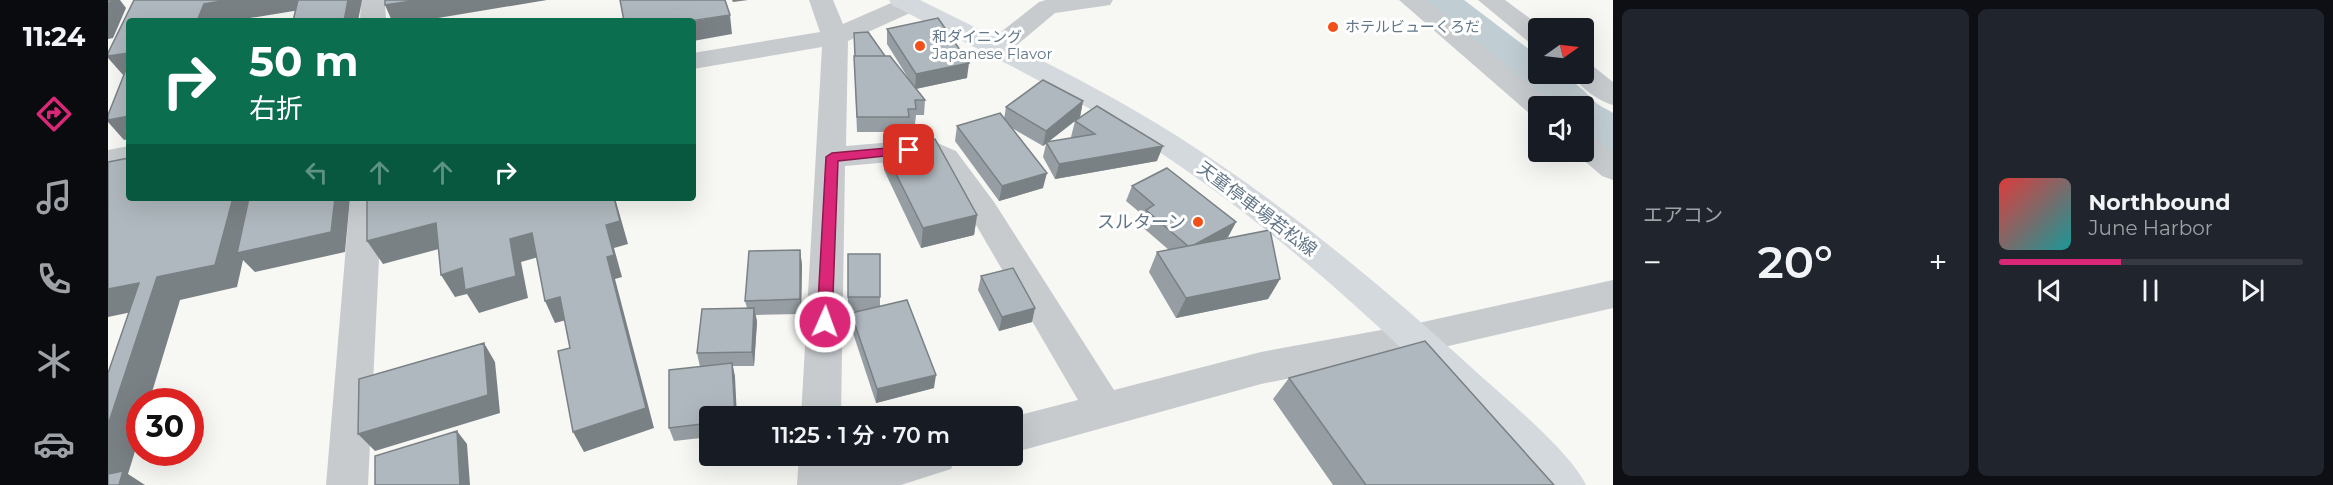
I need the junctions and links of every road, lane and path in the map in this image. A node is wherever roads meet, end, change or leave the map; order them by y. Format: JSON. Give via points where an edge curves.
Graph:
{"nodes":[{"id":1,"x":374,"y":0,"type":"edge"},
{"id":2,"x":821,"y":0,"type":"edge"},
{"id":3,"x":1101,"y":0,"type":"edge"},
{"id":4,"x":1411,"y":0,"type":"edge"},
{"id":5,"x":1490,"y":0,"type":"edge"},
{"id":6,"x":906,"y":2,"type":"edge"},
{"id":7,"x":1040,"y":4,"type":"edge"},
{"id":8,"x":373,"y":18,"type":"edge"},
{"id":9,"x":1528,"y":29,"type":"edge"},
{"id":10,"x":835,"y":37,"type":"junction"},
{"id":11,"x":996,"y":49,"type":"junction"},
{"id":12,"x":696,"y":60,"type":"edge"},
{"id":13,"x":1594,"y":82,"type":"edge"},
{"id":14,"x":1613,"y":96,"type":"edge"},
{"id":15,"x":1528,"y":98,"type":"edge"},
{"id":16,"x":1594,"y":153,"type":"edge"},
{"id":17,"x":126,"y":157,"type":"edge"},
{"id":18,"x":832,"y":157,"type":"junction"},
{"id":19,"x":108,"y":160,"type":"edge"},
{"id":20,"x":1613,"y":169,"type":"edge"},
{"id":21,"x":366,"y":201,"type":"edge"},
{"id":22,"x":1613,"y":294,"type":"edge"},
{"id":23,"x":1414,"y":339,"type":"junction"},
{"id":24,"x":821,"y":406,"type":"edge"},
{"id":25,"x":1104,"y":409,"type":"junction"},
{"id":26,"x":1023,"y":432,"type":"edge"},
{"id":27,"x":819,"y":466,"type":"edge"},
{"id":28,"x":901,"y":466,"type":"edge"},
{"id":29,"x":347,"y":485,"type":"edge"},
{"id":30,"x":818,"y":485,"type":"edge"},
{"id":31,"x":833,"y":485,"type":"edge"},
{"id":32,"x":1565,"y":485,"type":"edge"}],
"edges":[{"from":1,"to":8,"type":"street"},
{"from":2,"to":10,"type":"street"},
{"from":3,"to":7,"type":"street"},
{"from":4,"to":15,"type":"street"},
{"from":5,"to":9,"type":"street"},
{"from":6,"to":10,"type":"street"},
{"from":6,"to":11,"type":"main road","name":"天童停車場若松線"},
{"from":7,"to":11,"type":"street"},
{"from":10,"to":12,"type":"street"},
{"from":10,"to":18,"type":"street"},
{"from":11,"to":23,"type":"main road","name":"天童停車場若松線","via":[[1095,100],[1198,164],[1296,235]]},
{"from":13,"to":14,"type":"street"},
{"from":16,"to":20,"type":"street"},
{"from":17,"to":19,"type":"street"},
{"from":18,"to":24,"type":"street"},
{"from":18,"to":25,"type":"street","via":[[928,149],[945,158],[983,210]]},
{"from":21,"to":29,"type":"street"},
{"from":22,"to":23,"type":"street"},
{"from":23,"to":25,"type":"street","via":[[1261,368]]},
{"from":23,"to":32,"type":"main road","name":"天童停車場若松線"},
{"from":25,"to":26,"type":"street"},
{"from":27,"to":30,"type":"street"},
{"from":28,"to":31,"type":"street"}]}
